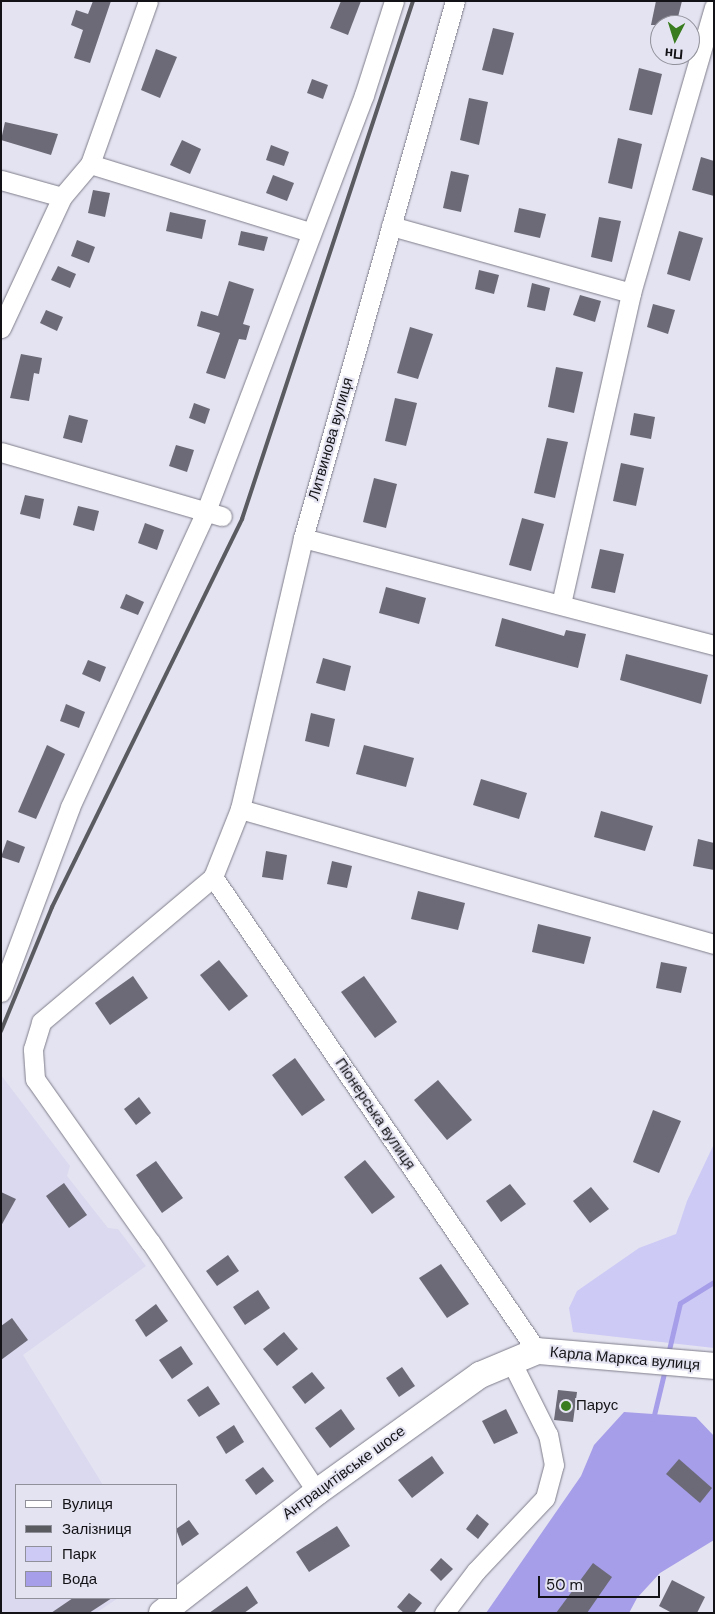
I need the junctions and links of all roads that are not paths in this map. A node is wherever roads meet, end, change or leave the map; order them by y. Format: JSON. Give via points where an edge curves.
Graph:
{"nodes":[{"id":1,"x":148,"y":1,"type":"edge"},
{"id":2,"x":394,"y":1,"type":"edge"},
{"id":3,"x":455,"y":1,"type":"edge"},
{"id":4,"x":714,"y":7,"type":"edge"},
{"id":5,"x":90,"y":164,"type":"junction"},
{"id":6,"x":1,"y":180,"type":"edge"},
{"id":7,"x":62,"y":197,"type":"junction"},
{"id":8,"x":391,"y":226,"type":"junction"},
{"id":9,"x":310,"y":232,"type":"junction"},
{"id":10,"x":631,"y":292,"type":"junction"},
{"id":11,"x":1,"y":328,"type":"edge"},
{"id":12,"x":1,"y":452,"type":"edge"},
{"id":13,"x":214,"y":514,"type":"junction"},
{"id":14,"x":303,"y":538,"type":"junction"},
{"id":15,"x":561,"y":604,"type":"junction"},
{"id":16,"x":714,"y":645,"type":"edge"},
{"id":17,"x":240,"y":809,"type":"junction"},
{"id":18,"x":213,"y":877,"type":"junction"},
{"id":19,"x":714,"y":944,"type":"edge"},
{"id":20,"x":1,"y":992,"type":"edge"},
{"id":21,"x":537,"y":1351,"type":"junction"},
{"id":22,"x":512,"y":1362,"type":"junction"},
{"id":23,"x":714,"y":1366,"type":"edge"},
{"id":24,"x":317,"y":1492,"type":"junction"},
{"id":25,"x":162,"y":1613,"type":"edge"},
{"id":26,"x":444,"y":1613,"type":"edge"}],
"edges":[{"from":1,"to":5,"type":"street"},
{"from":2,"to":9,"type":"street","via":[[364,96]]},
{"from":3,"to":8,"type":"street","name":"Литвинова вулиця"},
{"from":4,"to":10,"type":"street"},
{"from":5,"to":7,"type":"street"},
{"from":5,"to":9,"type":"street"},
{"from":6,"to":7,"type":"street"},
{"from":7,"to":11,"type":"street"},
{"from":8,"to":10,"type":"street"},
{"from":8,"to":14,"type":"street","name":"Литвинова вулиця"},
{"from":9,"to":13,"type":"street"},
{"from":10,"to":15,"type":"street"},
{"from":12,"to":13,"type":"street"},
{"from":13,"to":20,"type":"street","via":[[70,807]]},
{"from":14,"to":15,"type":"street"},
{"from":14,"to":17,"type":"street","name":"Литвинова вулиця"},
{"from":15,"to":16,"type":"street"},
{"from":17,"to":18,"type":"street","name":"Литвинова вулиця"},
{"from":17,"to":19,"type":"street"},
{"from":18,"to":21,"type":"street","name":"Піонерська вулиця"},
{"from":18,"to":24,"type":"street","via":[[41,1022],[34,1049],[35,1080],[150,1242]]},
{"from":21,"to":22,"type":"main road","name":"Антрацитівське шосе"},
{"from":21,"to":23,"type":"main road","name":"Карла Маркса вулиця"},
{"from":22,"to":24,"type":"main road","name":"Антрацитівське шосе","via":[[480,1375]]},
{"from":22,"to":26,"type":"street","via":[[548,1435],[554,1465],[545,1498],[476,1572]]},
{"from":24,"to":25,"type":"main road","name":"Антрацитівське шосе"}]}
